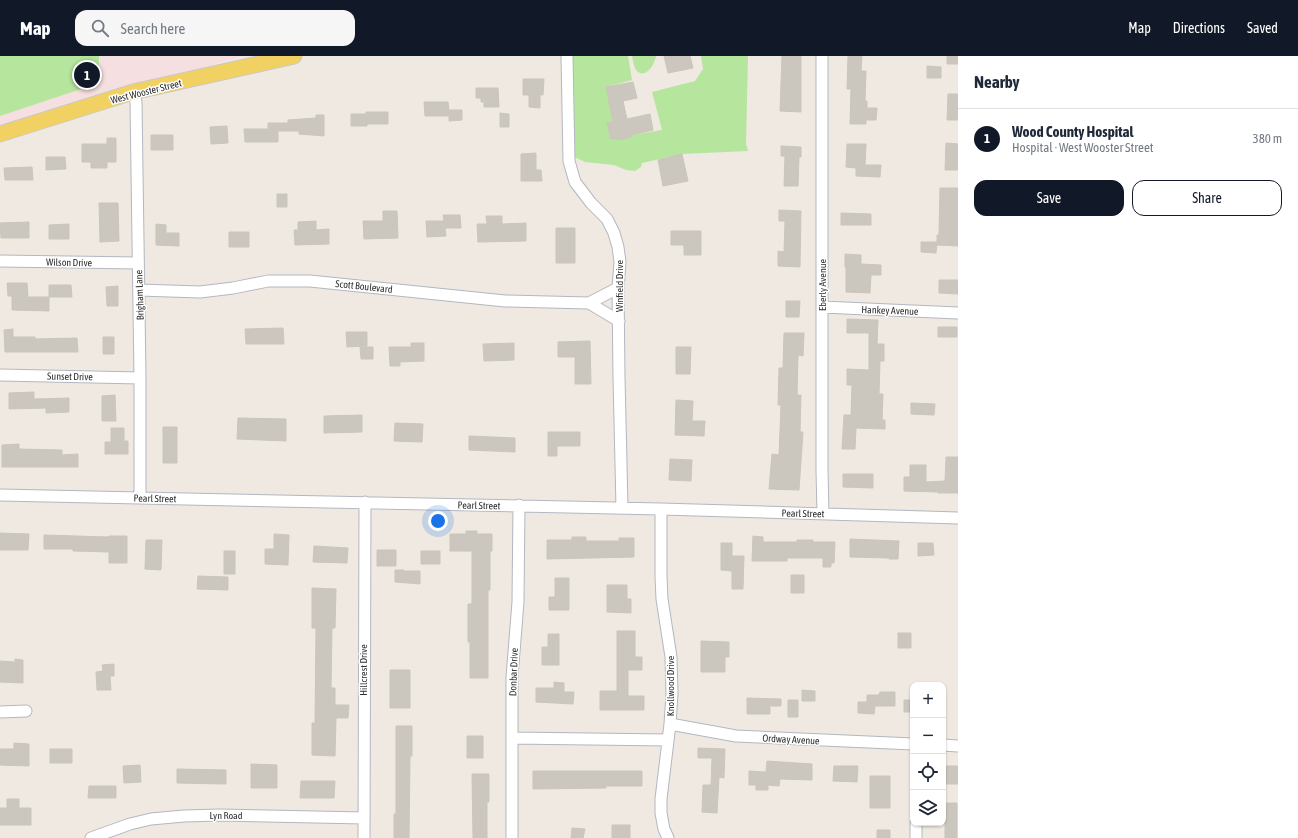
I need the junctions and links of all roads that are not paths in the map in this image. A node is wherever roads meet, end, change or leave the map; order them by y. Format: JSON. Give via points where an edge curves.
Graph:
{"nodes":[{"id":1,"x":294,"y":56,"type":"edge"},
{"id":2,"x":566,"y":56,"type":"edge"},
{"id":3,"x":822,"y":56,"type":"edge"},
{"id":4,"x":134,"y":92,"type":"junction"},
{"id":5,"x":0,"y":134,"type":"edge"},
{"id":6,"x":0,"y":261,"type":"edge"},
{"id":7,"x":138,"y":263,"type":"junction"},
{"id":8,"x":618,"y":288,"type":"junction"},
{"id":9,"x":139,"y":290,"type":"junction"},
{"id":10,"x":589,"y":303,"type":"junction"},
{"id":11,"x":822,"y":307,"type":"junction"},
{"id":12,"x":958,"y":313,"type":"edge"},
{"id":13,"x":618,"y":321,"type":"junction"},
{"id":14,"x":0,"y":375,"type":"edge"},
{"id":15,"x":140,"y":378,"type":"junction"},
{"id":16,"x":0,"y":495,"type":"edge"},
{"id":17,"x":140,"y":498,"type":"junction"},
{"id":18,"x":364,"y":502,"type":"junction"},
{"id":19,"x":519,"y":505,"type":"junction"},
{"id":20,"x":622,"y":508,"type":"junction"},
{"id":21,"x":661,"y":509,"type":"junction"},
{"id":22,"x":823,"y":514,"type":"junction"},
{"id":23,"x":958,"y":518,"type":"edge"},
{"id":24,"x":0,"y":712,"type":"edge"},
{"id":25,"x":26,"y":712,"type":"dead end"},
{"id":26,"x":670,"y":724,"type":"junction"},
{"id":27,"x":512,"y":738,"type":"junction"},
{"id":28,"x":668,"y":740,"type":"junction"},
{"id":29,"x":910,"y":744,"type":"edge"},
{"id":30,"x":946,"y":745,"type":"edge"},
{"id":31,"x":958,"y":746,"type":"edge"},
{"id":32,"x":364,"y":818,"type":"junction"},
{"id":33,"x":916,"y":826,"type":"edge"},
{"id":34,"x":91,"y":838,"type":"edge"},
{"id":35,"x":364,"y":838,"type":"edge"},
{"id":36,"x":512,"y":838,"type":"edge"},
{"id":37,"x":668,"y":838,"type":"edge"},
{"id":38,"x":916,"y":838,"type":"edge"}],
"edges":[{"from":1,"to":4,"type":"main road","name":"West Wooster Street"},
{"from":2,"to":8,"type":"street","name":"Winfield Drive","via":[[570,168],[579,189],[607,219],[614,233],[620,262]]},
{"from":3,"to":11,"type":"street","name":"Eberly Avenue"},
{"from":4,"to":5,"type":"main road","name":"West Wooster Street"},
{"from":4,"to":7,"type":"street","name":"Brigham Lane"},
{"from":6,"to":7,"type":"street","name":"Wilson Drive"},
{"from":7,"to":9,"type":"street","name":"Brigham Lane"},
{"from":8,"to":10,"type":"street","name":"Scott Boulevard"},
{"from":8,"to":13,"type":"street","name":"Winfield Drive"},
{"from":9,"to":10,"type":"street","name":"Scott Boulevard","via":[[200,292],[268,281],[294,280],[505,301]]},
{"from":9,"to":15,"type":"street","name":"Brigham Lane"},
{"from":10,"to":13,"type":"street"},
{"from":11,"to":12,"type":"street","name":"Hankey Avenue"},
{"from":11,"to":22,"type":"street","name":"Eberly Avenue"},
{"from":13,"to":20,"type":"street","name":"Winfield Drive"},
{"from":14,"to":15,"type":"street","name":"Sunset Drive"},
{"from":15,"to":17,"type":"street","name":"Brigham Lane"},
{"from":16,"to":17,"type":"street","name":"Pearl Street"},
{"from":17,"to":18,"type":"street","name":"Pearl Street"},
{"from":18,"to":19,"type":"street","name":"Pearl Street"},
{"from":18,"to":32,"type":"street","name":"Hillcrest Drive"},
{"from":19,"to":20,"type":"street","name":"Pearl Street"},
{"from":19,"to":27,"type":"street","name":"Donbar Drive"},
{"from":20,"to":21,"type":"street","name":"Pearl Street"},
{"from":21,"to":22,"type":"street","name":"Pearl Street"},
{"from":21,"to":26,"type":"street","name":"Knollwood Drive","via":[[662,599],[672,657]]},
{"from":22,"to":23,"type":"street","name":"Pearl Street"},
{"from":24,"to":25,"type":"street"},
{"from":26,"to":28,"type":"street","name":"Knollwood Drive"},
{"from":26,"to":29,"type":"street","name":"Ordway Avenue","via":[[736,736]]},
{"from":27,"to":28,"type":"street"},
{"from":27,"to":36,"type":"street","name":"Donbar Drive"},
{"from":28,"to":37,"type":"street","name":"Knollwood Drive","via":[[661,813]]},
{"from":30,"to":31,"type":"street"},
{"from":32,"to":34,"type":"street","name":"Lyn Road","via":[[184,816],[137,822]]},
{"from":32,"to":35,"type":"street","name":"Hillcrest Drive"},
{"from":33,"to":38,"type":"street"}]}
